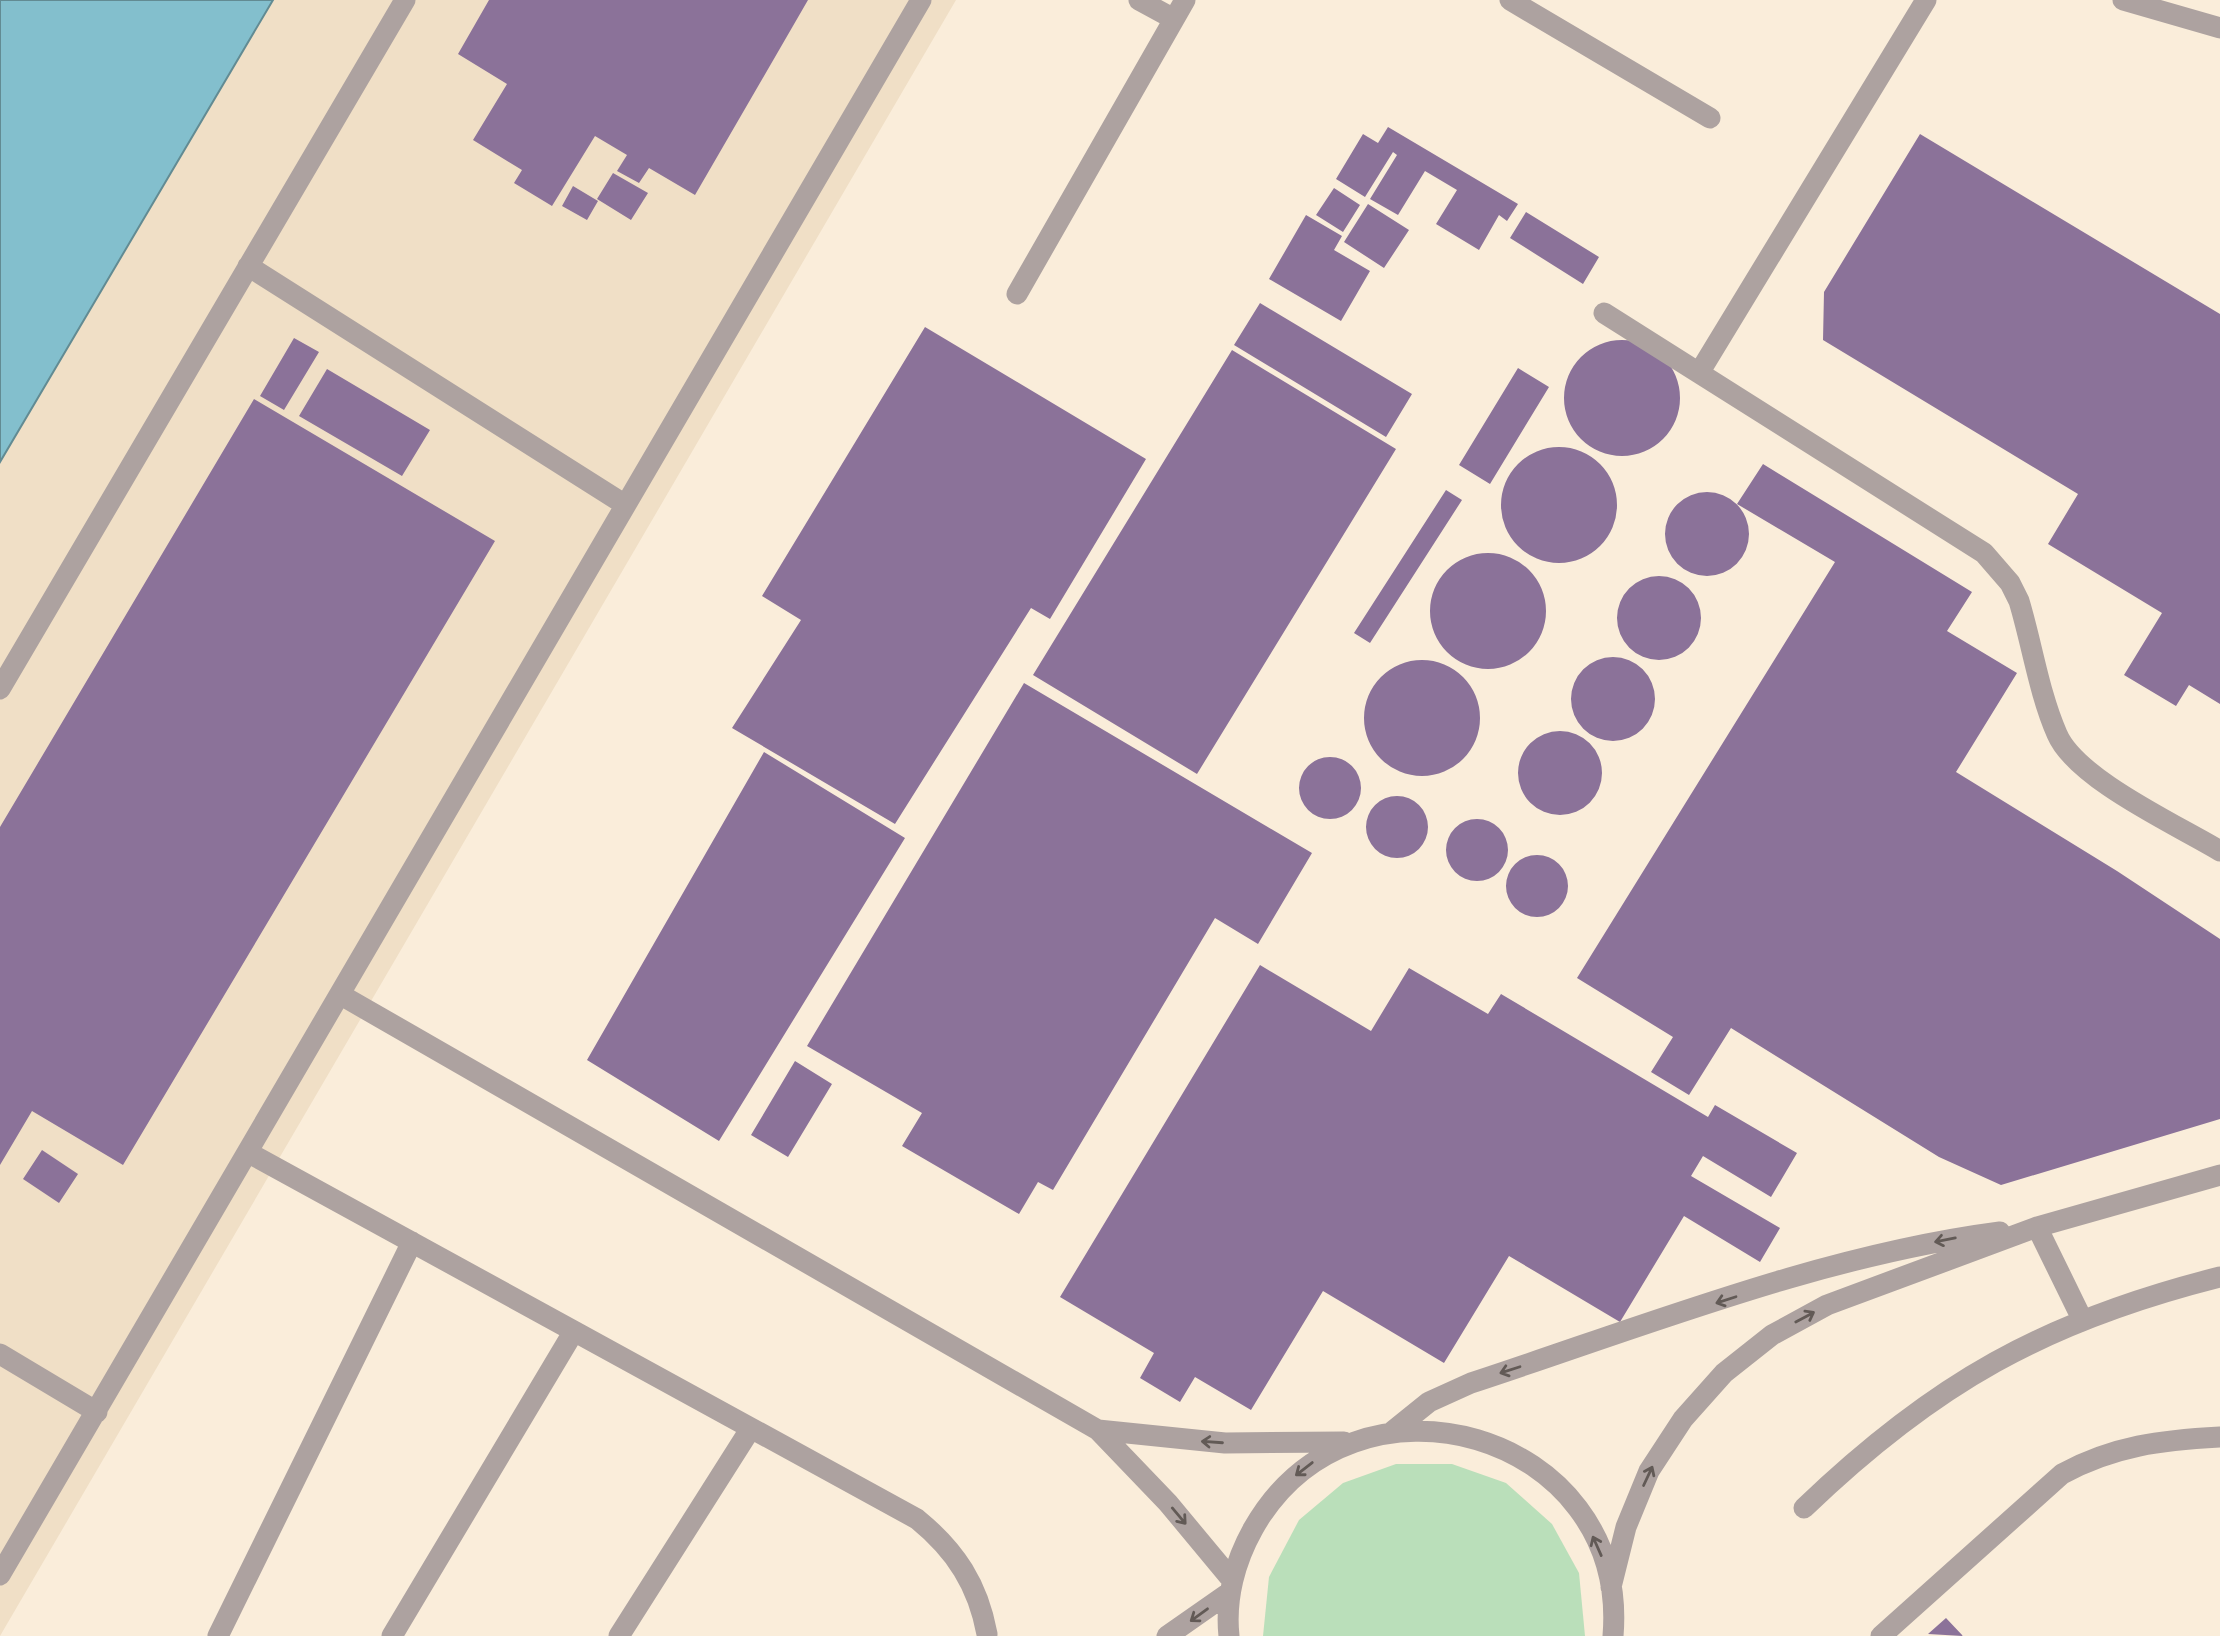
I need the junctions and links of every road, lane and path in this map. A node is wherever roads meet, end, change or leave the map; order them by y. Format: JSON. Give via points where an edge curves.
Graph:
{"nodes":[{"id":1,"x":405,"y":0,"type":"edge"},
{"id":2,"x":921,"y":0,"type":"edge"},
{"id":3,"x":1139,"y":0,"type":"edge"},
{"id":4,"x":1185,"y":0,"type":"edge"},
{"id":5,"x":1510,"y":0,"type":"edge"},
{"id":6,"x":1926,"y":0,"type":"edge"},
{"id":7,"x":2123,"y":0,"type":"edge"},
{"id":8,"x":1174,"y":19,"type":"junction"},
{"id":9,"x":2220,"y":28,"type":"edge"},
{"id":10,"x":1710,"y":118,"type":"dead end"},
{"id":11,"x":248,"y":266,"type":"junction"},
{"id":12,"x":1017,"y":294,"type":"dead end"},
{"id":13,"x":1604,"y":313,"type":"dead end"},
{"id":14,"x":1699,"y":373,"type":"junction"},
{"id":15,"x":624,"y":504,"type":"junction"},
{"id":16,"x":0,"y":689,"type":"edge"},
{"id":17,"x":2220,"y":851,"type":"edge"},
{"id":18,"x":341,"y":995,"type":"junction"},
{"id":19,"x":249,"y":1153,"type":"junction"},
{"id":20,"x":2220,"y":1175,"type":"edge"},
{"id":21,"x":2037,"y":1227,"type":"junction"},
{"id":22,"x":412,"y":1242,"type":"junction"},
{"id":23,"x":2220,"y":1277,"type":"edge"},
{"id":24,"x":2082,"y":1319,"type":"junction"},
{"id":25,"x":574,"y":1331,"type":"junction"},
{"id":26,"x":0,"y":1354,"type":"edge"},
{"id":27,"x":97,"y":1412,"type":"junction"},
{"id":28,"x":751,"y":1428,"type":"junction"},
{"id":29,"x":1098,"y":1430,"type":"junction"},
{"id":30,"x":1393,"y":1431,"type":"junction"},
{"id":31,"x":2220,"y":1437,"type":"edge"},
{"id":32,"x":1353,"y":1442,"type":"junction"},
{"id":33,"x":1804,"y":1508,"type":"dead end"},
{"id":34,"x":0,"y":1575,"type":"edge"},
{"id":35,"x":1231,"y":1586,"type":"junction"},
{"id":36,"x":1611,"y":1587,"type":"junction"},
{"id":37,"x":987,"y":1634,"type":"dead end"},
{"id":38,"x":218,"y":1636,"type":"edge"},
{"id":39,"x":392,"y":1636,"type":"edge"},
{"id":40,"x":619,"y":1636,"type":"edge"},
{"id":41,"x":1167,"y":1636,"type":"edge"},
{"id":42,"x":1229,"y":1636,"type":"edge"},
{"id":43,"x":1613,"y":1636,"type":"edge"},
{"id":44,"x":1881,"y":1636,"type":"edge"}],
"edges":[{"from":1,"to":11,"type":"lane"},
{"from":2,"to":15,"type":"lane"},
{"from":3,"to":8,"type":"lane"},
{"from":4,"to":8,"type":"lane"},
{"from":5,"to":10,"type":"lane"},
{"from":6,"to":14,"type":"lane"},
{"from":7,"to":9,"type":"lane"},
{"from":8,"to":12,"type":"lane"},
{"from":11,"to":15,"type":"lane"},
{"from":11,"to":16,"type":"lane"},
{"from":13,"to":14,"type":"lane"},
{"from":14,"to":17,"type":"lane","via":[[1984,553],[2019,601],[2057,735],[2068,752],[2098,779]]},
{"from":15,"to":18,"type":"lane"},
{"from":18,"to":19,"type":"lane"},
{"from":18,"to":29,"type":"lane"},
{"from":19,"to":22,"type":"lane"},
{"from":19,"to":27,"type":"lane"},
{"from":20,"to":21,"type":"lane"},
{"from":21,"to":24,"type":"lane"},
{"from":21,"to":30,"type":"lane","one_way":true,"via":[[1885,1252],[1811,1272],[1449,1391]]},
{"from":36,"to":21,"type":"lane","one_way":true,"via":[[1626,1527],[1649,1471],[1683,1419],[1724,1373],[1772,1335],[1827,1306]]},
{"from":22,"to":25,"type":"lane"},
{"from":22,"to":38,"type":"lane"},
{"from":23,"to":24,"type":"lane","via":[[2145,1296]]},
{"from":24,"to":33,"type":"lane","via":[[2020,1347],[1939,1395],[1852,1461]]},
{"from":25,"to":28,"type":"lane"},
{"from":25,"to":39,"type":"lane"},
{"from":26,"to":27,"type":"lane"},
{"from":27,"to":34,"type":"lane"},
{"from":28,"to":37,"type":"lane","via":[[917,1519],[939,1536],[972,1581]]},
{"from":28,"to":40,"type":"lane"},
{"from":32,"to":29,"type":"lane","one_way":true,"via":[[1225,1443]]},
{"from":29,"to":35,"type":"lane","one_way":true,"via":[[1168,1503]]},
{"from":30,"to":32,"type":"lane"},
{"from":36,"to":30,"type":"lane","one_way":true,"via":[[1599,1547],[1578,1510],[1550,1479],[1516,1454],[1477,1437],[1435,1430]]},
{"from":31,"to":44,"type":"lane","via":[[2136,1444],[2062,1474]]},
{"from":32,"to":35,"type":"lane","one_way":true,"via":[[1318,1458],[1288,1482],[1263,1511]]},
{"from":35,"to":41,"type":"lane","one_way":true},
{"from":35,"to":42,"type":"lane"},
{"from":36,"to":43,"type":"lane"}]}
